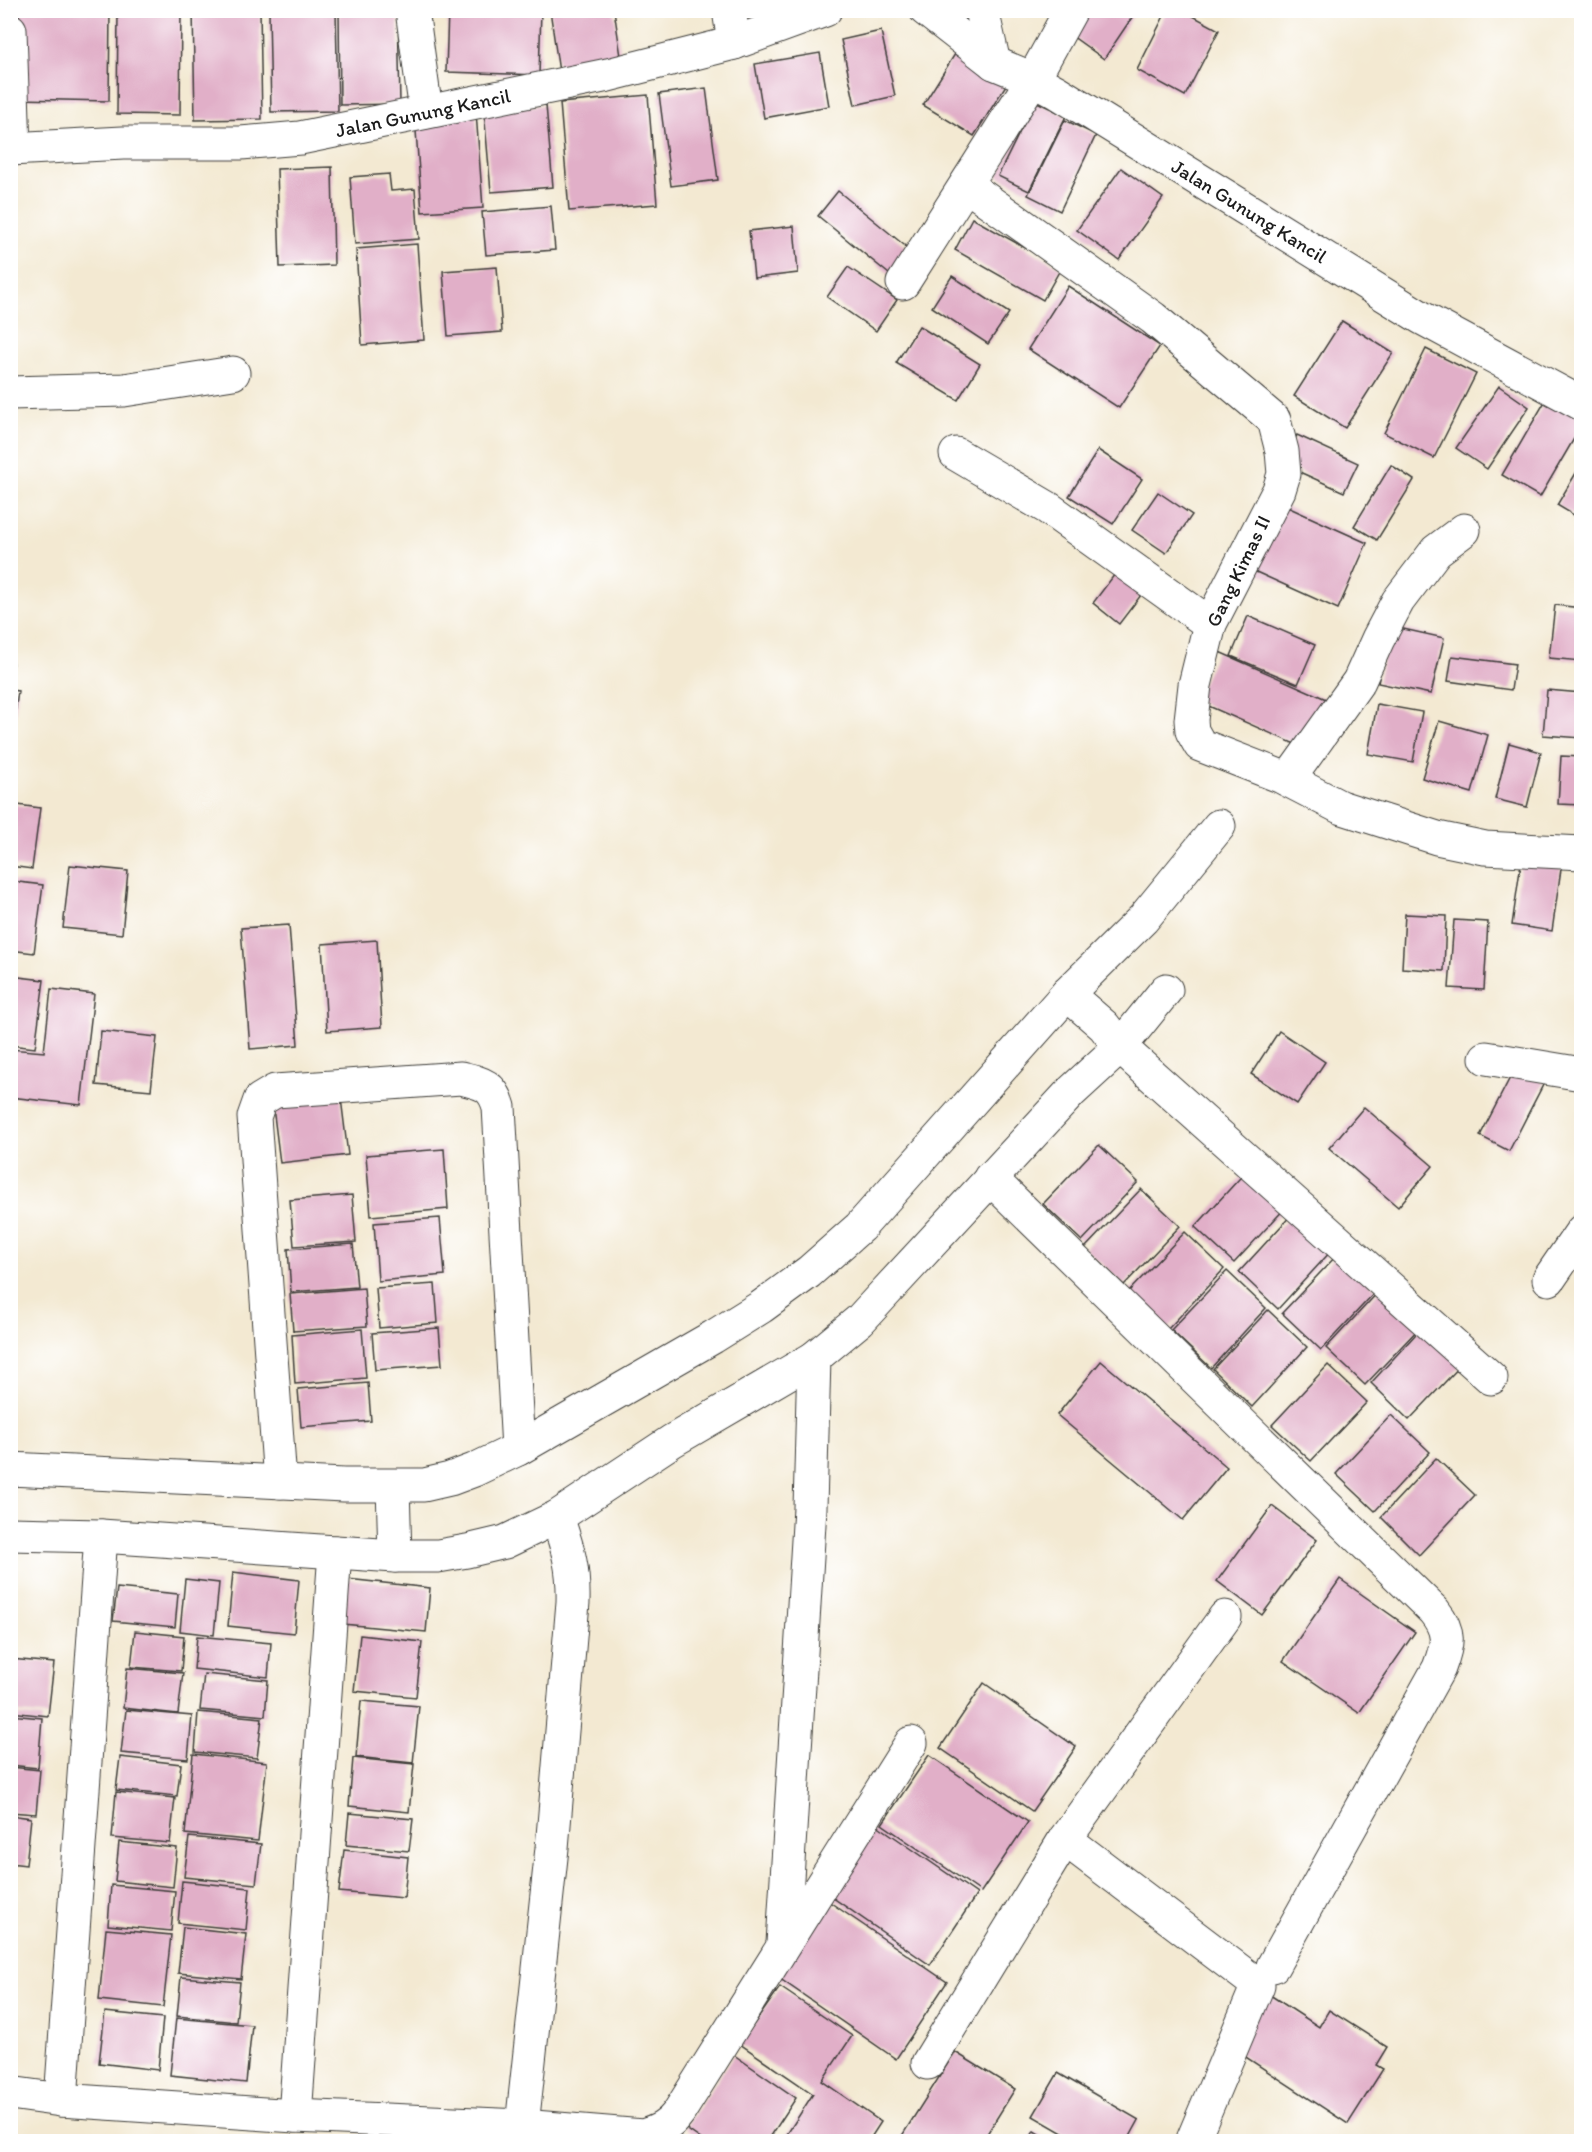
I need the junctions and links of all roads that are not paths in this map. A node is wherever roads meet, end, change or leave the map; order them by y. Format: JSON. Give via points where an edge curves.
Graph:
{"nodes":[{"id":1,"x":412,"y":10,"type":"edge"},
{"id":2,"x":729,"y":10,"type":"edge"},
{"id":3,"x":825,"y":10,"type":"edge"},
{"id":4,"x":926,"y":10,"type":"edge"},
{"id":5,"x":982,"y":10,"type":"edge"},
{"id":6,"x":1071,"y":10,"type":"edge"},
{"id":7,"x":10,"y":30,"type":"edge"},
{"id":8,"x":734,"y":43,"type":"junction"},
{"id":9,"x":994,"y":63,"type":"junction"},
{"id":10,"x":1033,"y":79,"type":"junction"},
{"id":11,"x":426,"y":112,"type":"junction"},
{"id":12,"x":12,"y":149,"type":"edge"},
{"id":13,"x":966,"y":185,"type":"junction"},
{"id":14,"x":903,"y":283,"type":"dead end"},
{"id":15,"x":233,"y":373,"type":"dead end"},
{"id":16,"x":10,"y":393,"type":"edge"},
{"id":17,"x":1581,"y":404,"type":"edge"},
{"id":18,"x":956,"y":454,"type":"dead end"},
{"id":19,"x":1464,"y":530,"type":"dead end"},
{"id":20,"x":1210,"y":624,"type":"junction"},
{"id":21,"x":1288,"y":780,"type":"junction"},
{"id":22,"x":1219,"y":826,"type":"dead end"},
{"id":23,"x":1581,"y":853,"type":"edge"},
{"id":24,"x":1166,"y":990,"type":"dead end"},
{"id":25,"x":1067,"y":994,"type":"junction"},
{"id":26,"x":1120,"y":1047,"type":"junction"},
{"id":27,"x":1486,"y":1058,"type":"dead end"},
{"id":28,"x":1581,"y":1074,"type":"edge"},
{"id":29,"x":990,"y":1179,"type":"junction"},
{"id":30,"x":1581,"y":1231,"type":"edge"},
{"id":31,"x":1549,"y":1279,"type":"dead end"},
{"id":32,"x":814,"y":1358,"type":"junction"},
{"id":33,"x":1491,"y":1378,"type":"dead end"},
{"id":34,"x":518,"y":1449,"type":"junction"},
{"id":35,"x":10,"y":1469,"type":"edge"},
{"id":36,"x":280,"y":1482,"type":"junction"},
{"id":37,"x":393,"y":1486,"type":"junction"},
{"id":38,"x":557,"y":1517,"type":"junction"},
{"id":39,"x":10,"y":1534,"type":"edge"},
{"id":40,"x":100,"y":1536,"type":"junction"},
{"id":41,"x":335,"y":1552,"type":"junction"},
{"id":42,"x":395,"y":1556,"type":"junction"},
{"id":43,"x":1225,"y":1617,"type":"dead end"},
{"id":44,"x":911,"y":1743,"type":"dead end"},
{"id":45,"x":1065,"y":1839,"type":"junction"},
{"id":46,"x":783,"y":1947,"type":"junction"},
{"id":47,"x":1273,"y":1966,"type":"dead end"},
{"id":48,"x":928,"y":2062,"type":"dead end"},
{"id":49,"x":10,"y":2093,"type":"edge"},
{"id":50,"x":61,"y":2100,"type":"junction"},
{"id":51,"x":296,"y":2116,"type":"junction"},
{"id":52,"x":522,"y":2126,"type":"junction"},
{"id":53,"x":1192,"y":2142,"type":"edge"}],
"edges":[{"from":1,"to":11,"type":"street"},
{"from":2,"to":8,"type":"street"},
{"from":3,"to":8,"type":"street","name":"Jalan Gunung Kancil"},
{"from":4,"to":9,"type":"street","name":"Jalan Gunung Kancil"},
{"from":5,"to":9,"type":"street"},
{"from":6,"to":10,"type":"street"},
{"from":7,"to":12,"type":"street"},
{"from":8,"to":11,"type":"street","name":"Jalan Gunung Kancil","via":[[608,75]]},
{"from":9,"to":10,"type":"street","name":"Jalan Gunung Kancil"},
{"from":10,"to":13,"type":"street"},
{"from":10,"to":17,"type":"street","name":"Jalan Gunung Kancil","via":[[1422,318]]},
{"from":11,"to":12,"type":"street","name":"Jalan Gunung Kancil","via":[[300,138]]},
{"from":13,"to":14,"type":"street"},
{"from":13,"to":20,"type":"street","name":"Gang Kimas II","via":[[1154,318],[1274,420],[1284,474],[1279,490]]},
{"from":15,"to":16,"type":"street","via":[[124,390]]},
{"from":18,"to":20,"type":"street","via":[[1048,508]]},
{"from":19,"to":21,"type":"street","via":[[1436,551],[1398,601],[1359,681]]},
{"from":20,"to":21,"type":"street","name":"Gang Kimas II","via":[[1195,685],[1192,731],[1200,745]]},
{"from":21,"to":23,"type":"street","name":"Gang Kimas II","via":[[1340,807],[1437,838],[1485,848]]},
{"from":22,"to":25,"type":"street","via":[[1143,920]]},
{"from":24,"to":26,"type":"street"},
{"from":25,"to":26,"type":"street","via":[[1104,1026]]},
{"from":25,"to":34,"type":"street","via":[[860,1227],[809,1272],[761,1307]]},
{"from":26,"to":29,"type":"street","via":[[1071,1092]]},
{"from":26,"to":33,"type":"street"},
{"from":27,"to":28,"type":"street"},
{"from":29,"to":32,"type":"street","via":[[860,1320]]},
{"from":29,"to":47,"type":"street","via":[[1443,1623],[1446,1650],[1439,1668]]},
{"from":30,"to":31,"type":"street"},
{"from":32,"to":38,"type":"street","via":[[672,1441]]},
{"from":32,"to":46,"type":"street","via":[[810,1508]]},
{"from":34,"to":36,"type":"street","via":[[499,1107],[495,1095],[488,1086],[461,1078],[276,1090],[260,1100],[255,1117]]},
{"from":34,"to":37,"type":"street","via":[[450,1479]]},
{"from":35,"to":36,"type":"street"},
{"from":36,"to":37,"type":"street"},
{"from":37,"to":42,"type":"street"},
{"from":38,"to":42,"type":"street","via":[[505,1542],[438,1556]]},
{"from":38,"to":52,"type":"street","via":[[574,1578],[573,1602]]},
{"from":39,"to":40,"type":"street"},
{"from":40,"to":41,"type":"street"},
{"from":40,"to":50,"type":"street"},
{"from":41,"to":42,"type":"street"},
{"from":41,"to":51,"type":"street"},
{"from":43,"to":45,"type":"street"},
{"from":44,"to":46,"type":"street"},
{"from":45,"to":48,"type":"street"},
{"from":45,"to":53,"type":"street","via":[[1258,1984]]},
{"from":46,"to":52,"type":"street","via":[[679,2112],[660,2131],[643,2136]]},
{"from":49,"to":50,"type":"street"},
{"from":50,"to":51,"type":"street"},
{"from":51,"to":52,"type":"street"}]}
